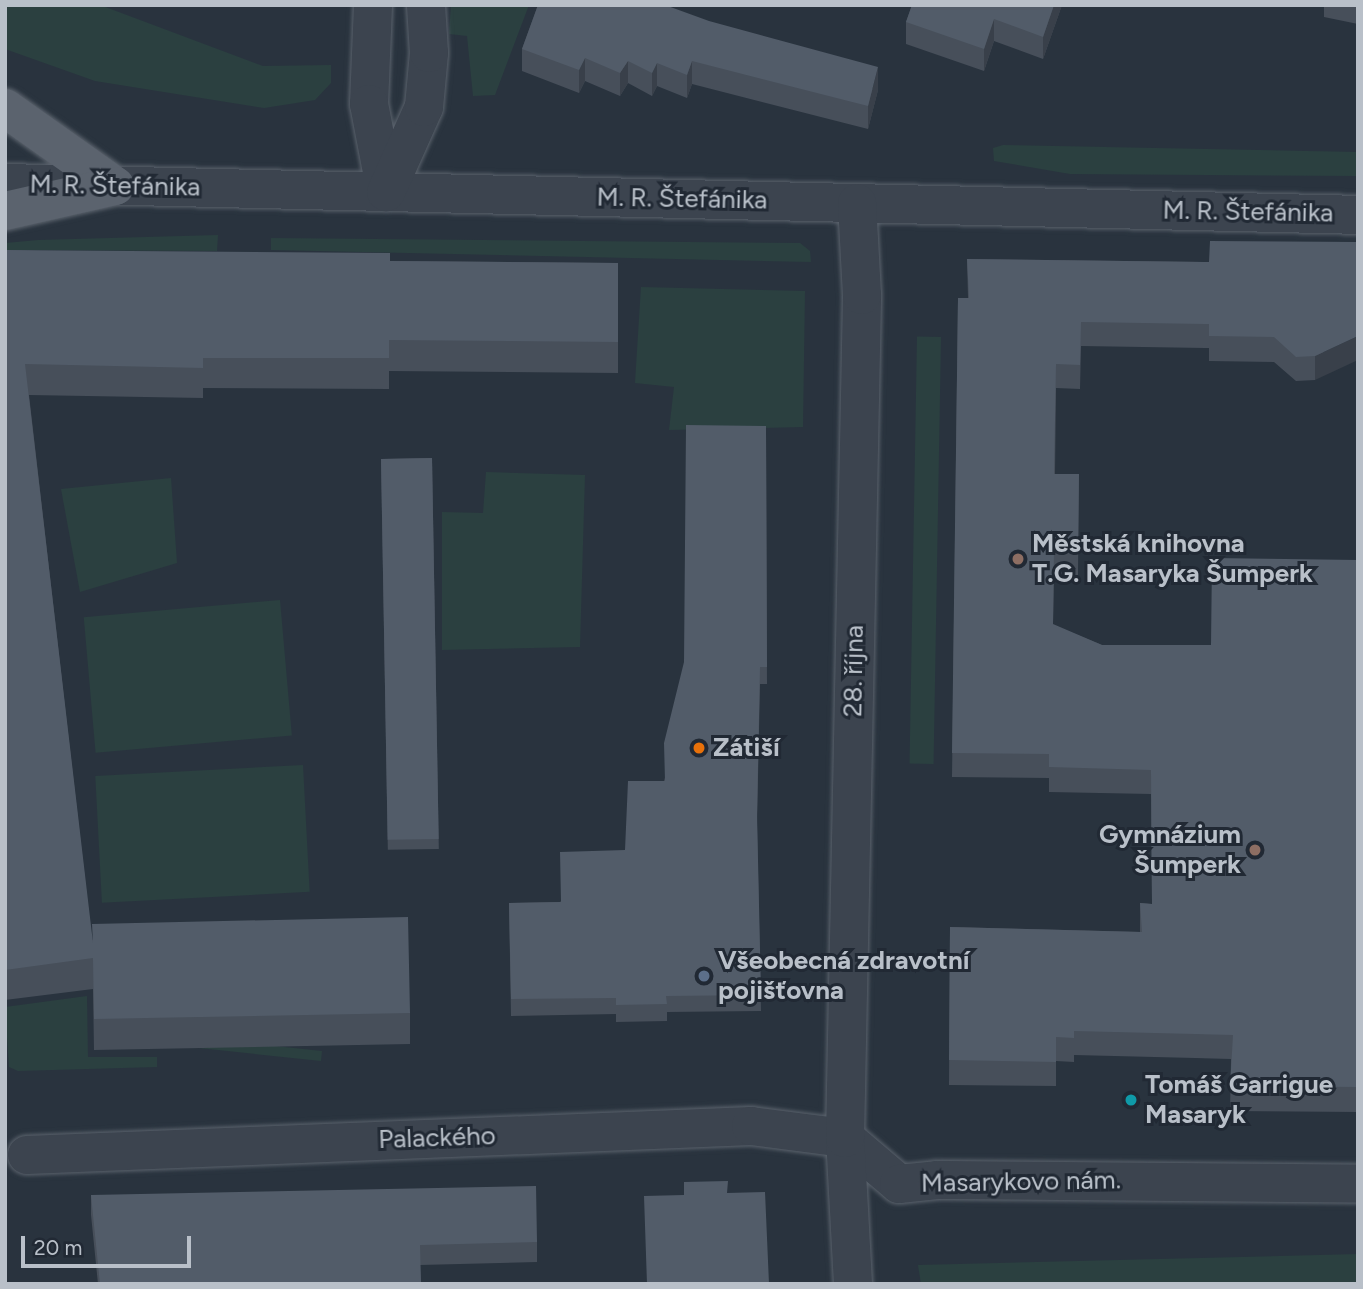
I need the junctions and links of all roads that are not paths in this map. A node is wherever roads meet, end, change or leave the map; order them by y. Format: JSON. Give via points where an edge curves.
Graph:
{"nodes":[{"id":1,"x":373,"y":5,"type":"edge"},
{"id":2,"x":426,"y":5,"type":"edge"},
{"id":3,"x":5,"y":108,"type":"edge"},
{"id":4,"x":5,"y":183,"type":"edge"},
{"id":5,"x":115,"y":186,"type":"junction"},
{"id":6,"x":386,"y":192,"type":"junction"},
{"id":7,"x":857,"y":203,"type":"junction"},
{"id":8,"x":5,"y":211,"type":"edge"},
{"id":9,"x":1358,"y":215,"type":"edge"},
{"id":10,"x":845,"y":1138,"type":"junction"},
{"id":11,"x":27,"y":1155,"type":"dead end"},
{"id":12,"x":1358,"y":1184,"type":"edge"},
{"id":13,"x":853,"y":1284,"type":"edge"}],
"edges":[{"from":1,"to":6,"type":"street","via":[[369,104]]},
{"from":2,"to":6,"type":"street","via":[[429,53],[424,107]]},
{"from":3,"to":5,"type":"main road"},
{"from":4,"to":5,"type":"street","name":"M. R. Štefánika"},
{"from":5,"to":6,"type":"street","name":"M. R. Štefánika"},
{"from":5,"to":8,"type":"main road"},
{"from":6,"to":7,"type":"street","name":"M. R. Štefánika"},
{"from":7,"to":9,"type":"street","name":"M. R. Štefánika"},
{"from":7,"to":10,"type":"street","name":"28. října","via":[[862,295]]},
{"from":10,"to":11,"type":"street","name":"Palackého","via":[[751,1126]]},
{"from":10,"to":12,"type":"street","name":"Masarykovo nám.","via":[[899,1184],[937,1180]]},
{"from":10,"to":13,"type":"street"}]}
